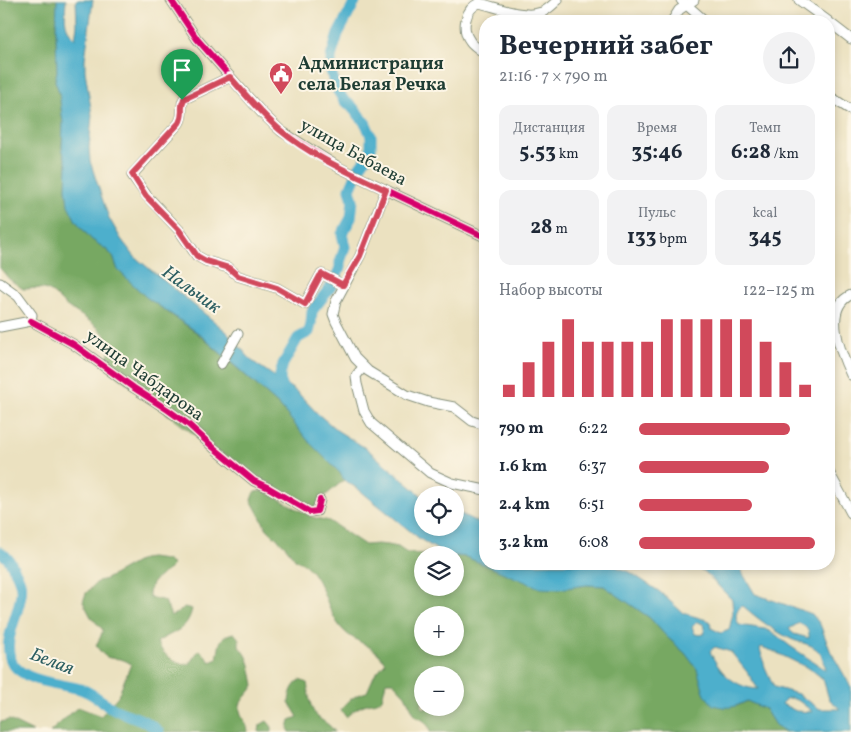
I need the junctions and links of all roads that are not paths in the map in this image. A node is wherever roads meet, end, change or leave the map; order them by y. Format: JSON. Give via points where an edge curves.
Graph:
{"nodes":[{"id":1,"x":171,"y":0,"type":"edge"},
{"id":2,"x":558,"y":0,"type":"edge"},
{"id":3,"x":694,"y":0,"type":"edge"},
{"id":4,"x":798,"y":0,"type":"edge"},
{"id":5,"x":683,"y":3,"type":"edge"},
{"id":6,"x":675,"y":15,"type":"edge"},
{"id":7,"x":698,"y":15,"type":"edge"},
{"id":8,"x":818,"y":15,"type":"edge"},
{"id":9,"x":835,"y":27,"type":"edge"},
{"id":10,"x":851,"y":39,"type":"edge"},
{"id":11,"x":479,"y":49,"type":"edge"},
{"id":12,"x":230,"y":77,"type":"junction"},
{"id":13,"x":835,"y":100,"type":"edge"},
{"id":14,"x":851,"y":110,"type":"edge"},
{"id":15,"x":386,"y":190,"type":"junction"},
{"id":16,"x":479,"y":234,"type":"edge"},
{"id":17,"x":0,"y":283,"type":"edge"},
{"id":18,"x":341,"y":284,"type":"junction"},
{"id":19,"x":851,"y":295,"type":"edge"},
{"id":20,"x":835,"y":308,"type":"edge"},
{"id":21,"x":31,"y":321,"type":"junction"},
{"id":22,"x":835,"y":324,"type":"edge"},
{"id":23,"x":0,"y":327,"type":"edge"},
{"id":24,"x":238,"y":334,"type":"dead end"},
{"id":25,"x":221,"y":362,"type":"dead end"},
{"id":26,"x":363,"y":367,"type":"junction"},
{"id":27,"x":851,"y":375,"type":"edge"},
{"id":28,"x":479,"y":423,"type":"edge"},
{"id":29,"x":835,"y":483,"type":"edge"},
{"id":30,"x":479,"y":489,"type":"edge"},
{"id":31,"x":320,"y":500,"type":"dead end"},
{"id":32,"x":851,"y":513,"type":"edge"}],
"edges":[{"from":1,"to":12,"type":"street","name":"улица Бабаева","via":[[194,35]]},
{"from":2,"to":11,"type":"street","via":[[538,13],[513,12],[479,3],[473,6],[466,18],[466,33],[470,42]]},
{"from":3,"to":5,"type":"street"},
{"from":4,"to":8,"type":"street"},
{"from":5,"to":6,"type":"street"},
{"from":5,"to":7,"type":"street"},
{"from":9,"to":10,"type":"street"},
{"from":12,"to":15,"type":"street","name":"улица Бабаева","via":[[281,131],[340,168]]},
{"from":12,"to":18,"type":"street","via":[[184,99],[179,123],[132,174],[146,196],[179,230],[197,256],[206,261],[229,268],[238,276],[277,288],[305,304],[322,274]]},
{"from":13,"to":14,"type":"street"},
{"from":15,"to":16,"type":"street","name":"улица Бабаева"},
{"from":15,"to":18,"type":"street","via":[[360,256]]},
{"from":17,"to":21,"type":"street","via":[[24,301],[32,315]]},
{"from":18,"to":26,"type":"street","via":[[333,314],[350,351]]},
{"from":19,"to":20,"type":"street"},
{"from":21,"to":23,"type":"street"},
{"from":21,"to":31,"type":"street","name":"улица Чабдарова","via":[[74,344],[189,425],[254,481],[308,512],[317,511]]},
{"from":22,"to":27,"type":"street"},
{"from":24,"to":25,"type":"street"},
{"from":26,"to":28,"type":"street","via":[[407,395],[454,407]]},
{"from":26,"to":30,"type":"street","via":[[356,376],[357,384],[371,423],[442,479]]},
{"from":29,"to":32,"type":"street"}]}
